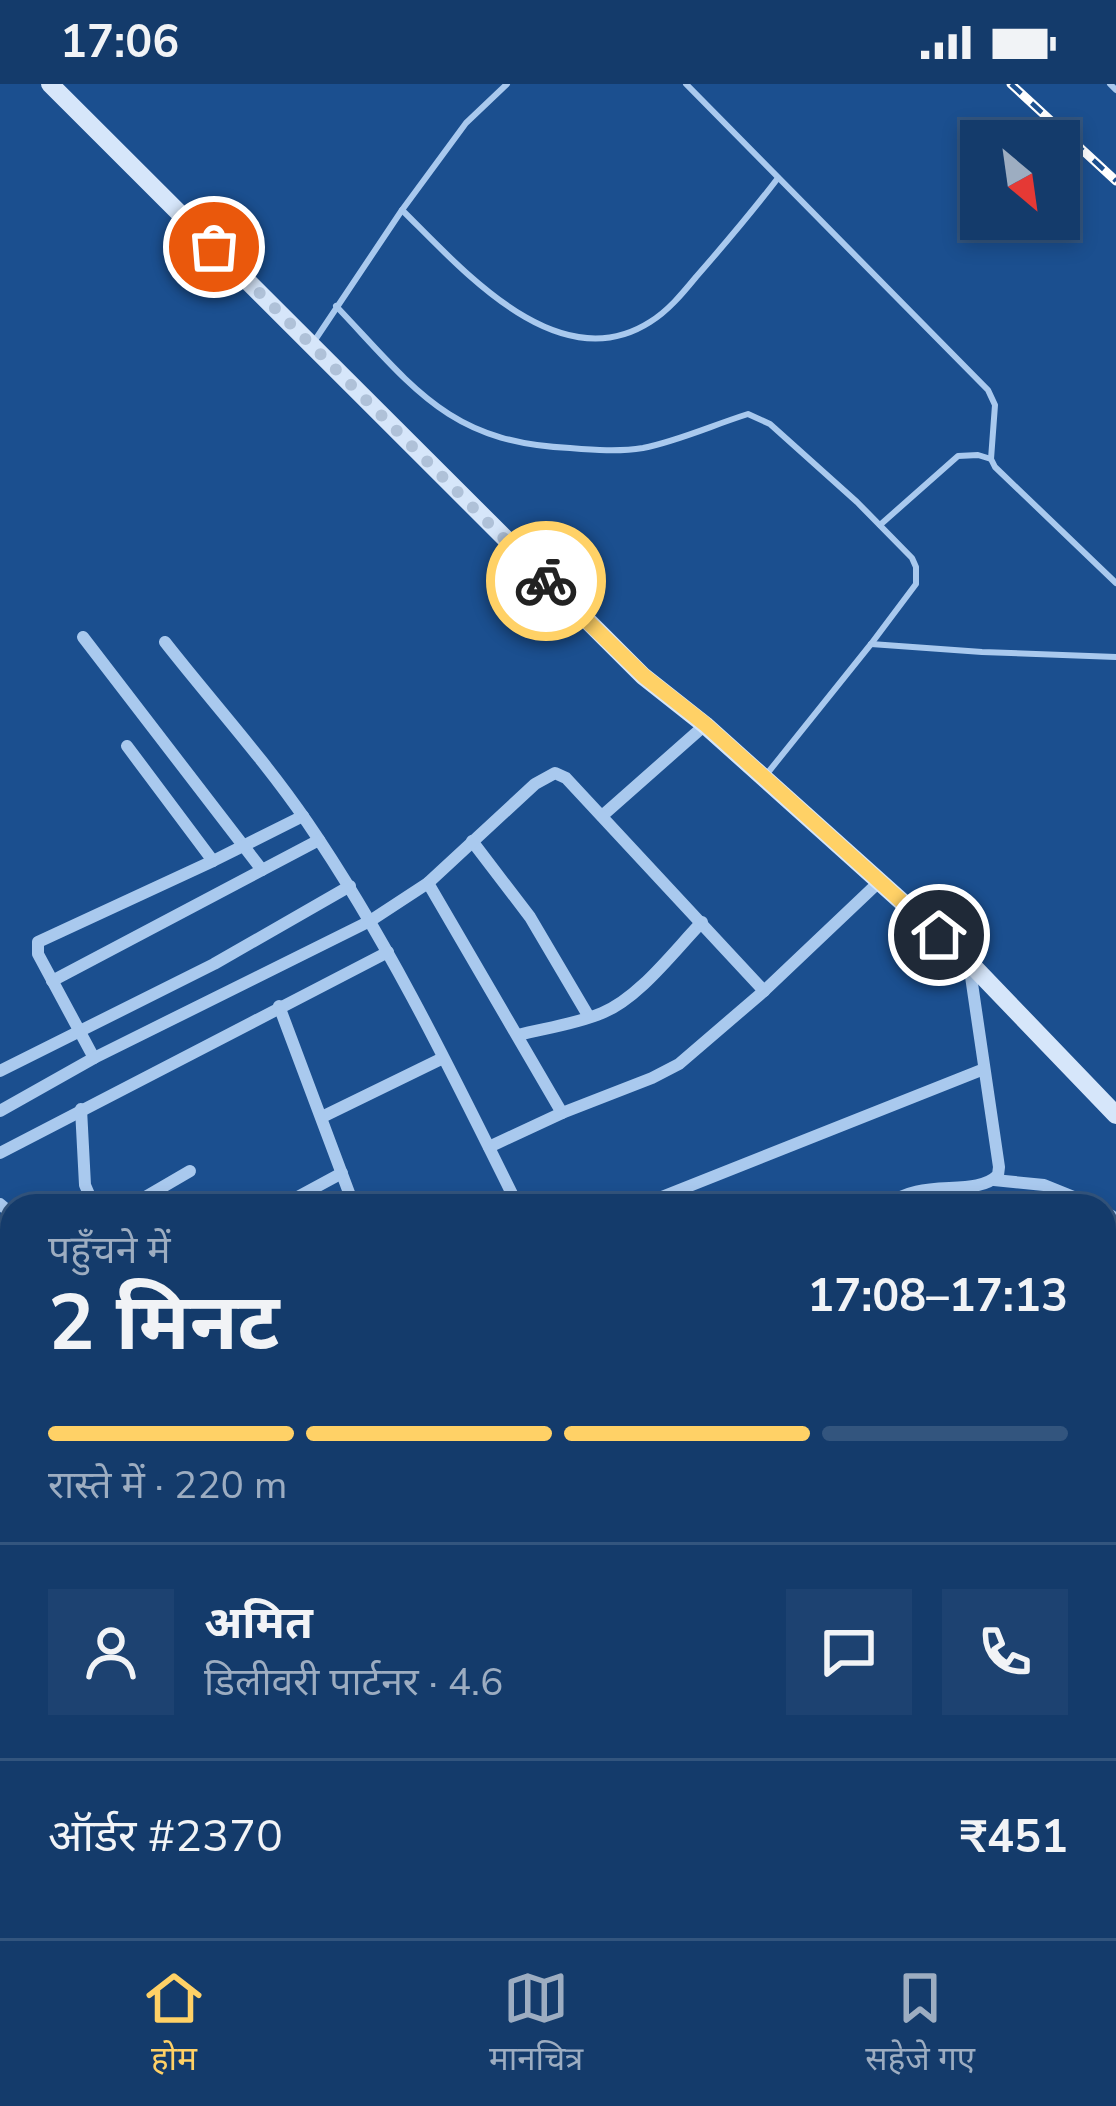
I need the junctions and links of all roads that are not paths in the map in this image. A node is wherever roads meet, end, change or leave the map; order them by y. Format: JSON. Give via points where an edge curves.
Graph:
{"nodes":[{"id":1,"x":50,"y":84,"type":"edge"},
{"id":2,"x":507,"y":84,"type":"edge"},
{"id":3,"x":686,"y":84,"type":"edge"},
{"id":4,"x":778,"y":178,"type":"junction"},
{"id":5,"x":402,"y":210,"type":"junction"},
{"id":6,"x":336,"y":306,"type":"junction"},
{"id":7,"x":312,"y":344,"type":"junction"},
{"id":8,"x":991,"y":459,"type":"junction"},
{"id":9,"x":880,"y":526,"type":"junction"},
{"id":10,"x":1116,"y":584,"type":"edge"},
{"id":11,"x":83,"y":637,"type":"dead end"},
{"id":12,"x":165,"y":642,"type":"dead end"},
{"id":13,"x":872,"y":644,"type":"junction"},
{"id":14,"x":1116,"y":657,"type":"edge"},
{"id":15,"x":705,"y":724,"type":"junction"},
{"id":16,"x":127,"y":746,"type":"dead end"},
{"id":17,"x":764,"y":778,"type":"junction"},
{"id":18,"x":303,"y":816,"type":"junction"},
{"id":19,"x":602,"y":816,"type":"junction"},
{"id":20,"x":319,"y":840,"type":"junction"},
{"id":21,"x":472,"y":841,"type":"junction"},
{"id":22,"x":243,"y":847,"type":"junction"},
{"id":23,"x":213,"y":861,"type":"junction"},
{"id":24,"x":262,"y":870,"type":"junction"},
{"id":25,"x":880,"y":881,"type":"junction"},
{"id":26,"x":428,"y":883,"type":"junction"},
{"id":27,"x":350,"y":886,"type":"junction"},
{"id":28,"x":370,"y":921,"type":"junction"},
{"id":29,"x":702,"y":922,"type":"junction"},
{"id":30,"x":388,"y":952,"type":"junction"},
{"id":31,"x":969,"y":962,"type":"junction"},
{"id":32,"x":52,"y":981,"type":"junction"},
{"id":33,"x":764,"y":991,"type":"junction"},
{"id":34,"x":279,"y":1006,"type":"junction"},
{"id":35,"x":589,"y":1017,"type":"junction"},
{"id":36,"x":78,"y":1031,"type":"junction"},
{"id":37,"x":518,"y":1035,"type":"junction"},
{"id":38,"x":94,"y":1058,"type":"junction"},
{"id":39,"x":443,"y":1058,"type":"junction"},
{"id":40,"x":984,"y":1069,"type":"junction"},
{"id":41,"x":0,"y":1071,"type":"edge"},
{"id":42,"x":81,"y":1109,"type":"junction"},
{"id":43,"x":0,"y":1111,"type":"edge"},
{"id":44,"x":562,"y":1113,"type":"junction"},
{"id":45,"x":1116,"y":1115,"type":"edge"},
{"id":46,"x":322,"y":1117,"type":"junction"},
{"id":47,"x":489,"y":1147,"type":"junction"},
{"id":48,"x":0,"y":1153,"type":"edge"},
{"id":49,"x":190,"y":1171,"type":"dead end"},
{"id":50,"x":342,"y":1173,"type":"junction"},
{"id":51,"x":994,"y":1180,"type":"junction"},
{"id":52,"x":89,"y":1194,"type":"edge"},
{"id":53,"x":151,"y":1194,"type":"edge"},
{"id":54,"x":303,"y":1194,"type":"edge"},
{"id":55,"x":350,"y":1194,"type":"edge"},
{"id":56,"x":512,"y":1194,"type":"edge"},
{"id":57,"x":669,"y":1194,"type":"edge"},
{"id":58,"x":903,"y":1194,"type":"edge"},
{"id":59,"x":1066,"y":1194,"type":"edge"}],
"edges":[{"from":1,"to":7,"type":"street"},
{"from":2,"to":5,"type":"lane","via":[[466,123]]},
{"from":3,"to":4,"type":"lane"},
{"from":4,"to":5,"type":"lane","via":[[669,308],[646,325],[594,339],[507,306]]},
{"from":4,"to":8,"type":"lane","via":[[988,391],[995,405]]},
{"from":5,"to":6,"type":"lane"},
{"from":6,"to":7,"type":"lane"},
{"from":6,"to":9,"type":"lane","via":[[420,394],[474,428],[547,448],[622,451],[748,414],[770,424]]},
{"from":7,"to":15,"type":"street","via":[[627,660]]},
{"from":8,"to":9,"type":"lane","via":[[958,456]]},
{"from":8,"to":10,"type":"lane"},
{"from":9,"to":13,"type":"lane","via":[[912,558],[916,584]]},
{"from":11,"to":22,"type":"street"},
{"from":12,"to":18,"type":"street"},
{"from":13,"to":14,"type":"lane"},
{"from":13,"to":17,"type":"lane"},
{"from":15,"to":17,"type":"street"},
{"from":15,"to":19,"type":"street"},
{"from":16,"to":23,"type":"street"},
{"from":17,"to":25,"type":"street"},
{"from":18,"to":20,"type":"street"},
{"from":18,"to":22,"type":"street"},
{"from":19,"to":21,"type":"street","via":[[555,772]]},
{"from":19,"to":29,"type":"street"},
{"from":20,"to":24,"type":"street"},
{"from":20,"to":27,"type":"street"},
{"from":21,"to":26,"type":"street"},
{"from":21,"to":35,"type":"street","via":[[530,917]]},
{"from":22,"to":23,"type":"street"},
{"from":22,"to":24,"type":"street"},
{"from":23,"to":32,"type":"street","via":[[38,942]]},
{"from":24,"to":32,"type":"street"},
{"from":25,"to":31,"type":"street"},
{"from":25,"to":33,"type":"street"},
{"from":26,"to":28,"type":"street"},
{"from":26,"to":37,"type":"street"},
{"from":27,"to":28,"type":"street"},
{"from":27,"to":36,"type":"street"},
{"from":28,"to":30,"type":"street"},
{"from":28,"to":38,"type":"street"},
{"from":29,"to":33,"type":"street"},
{"from":29,"to":35,"type":"street","via":[[632,994]]},
{"from":30,"to":34,"type":"street"},
{"from":30,"to":39,"type":"street"},
{"from":31,"to":40,"type":"street"},
{"from":31,"to":45,"type":"street"},
{"from":32,"to":36,"type":"street"},
{"from":33,"to":44,"type":"street","via":[[679,1064]]},
{"from":34,"to":42,"type":"street"},
{"from":34,"to":46,"type":"street"},
{"from":35,"to":37,"type":"street"},
{"from":36,"to":38,"type":"street"},
{"from":36,"to":41,"type":"street"},
{"from":37,"to":44,"type":"street"},
{"from":38,"to":43,"type":"street"},
{"from":39,"to":46,"type":"street"},
{"from":39,"to":47,"type":"street"},
{"from":40,"to":51,"type":"street","via":[[999,1167]]},
{"from":40,"to":57,"type":"street"},
{"from":42,"to":48,"type":"street"},
{"from":42,"to":52,"type":"street"},
{"from":44,"to":47,"type":"street"},
{"from":46,"to":50,"type":"street"},
{"from":47,"to":56,"type":"street"},
{"from":49,"to":53,"type":"street"},
{"from":50,"to":54,"type":"street"},
{"from":50,"to":55,"type":"street"},
{"from":51,"to":58,"type":"street"},
{"from":51,"to":59,"type":"street"}]}
